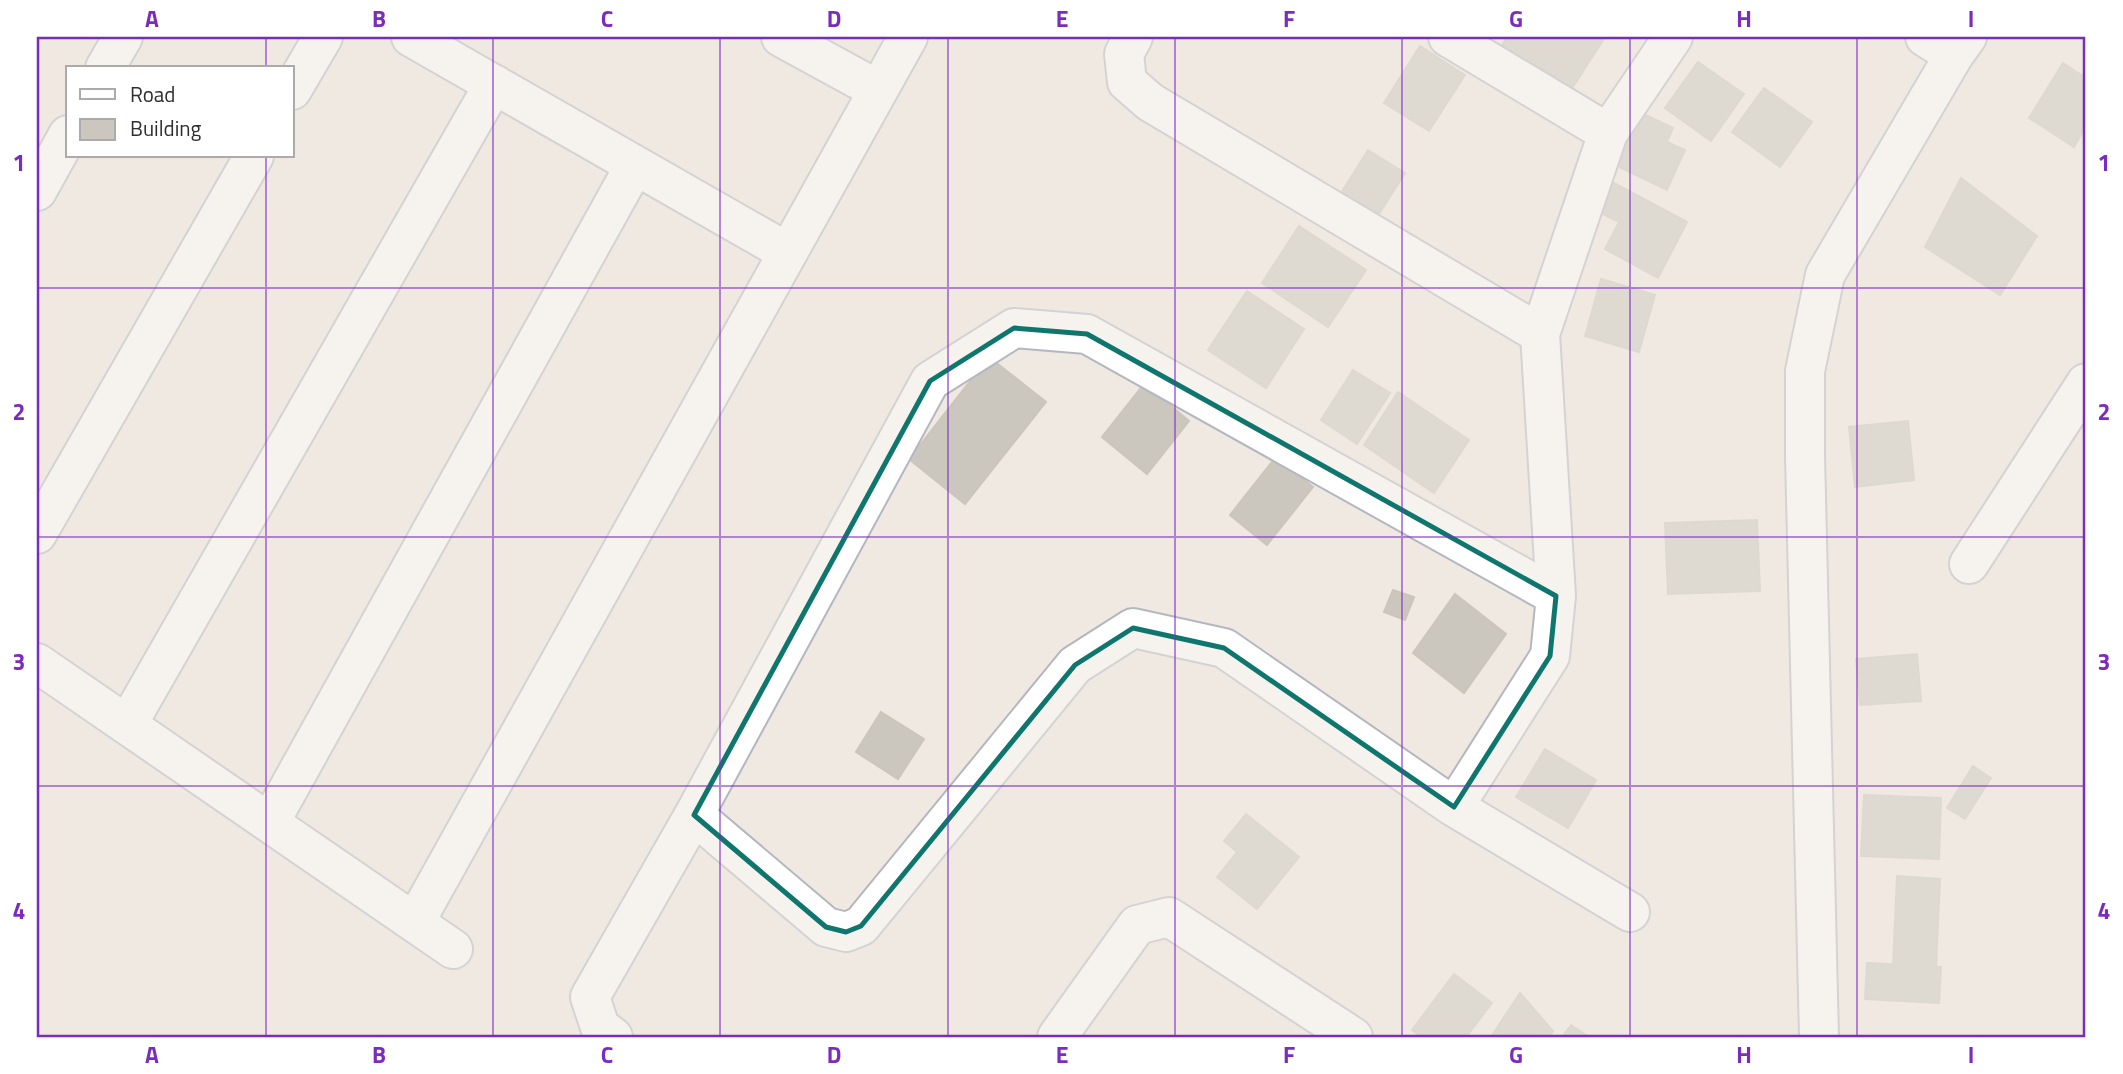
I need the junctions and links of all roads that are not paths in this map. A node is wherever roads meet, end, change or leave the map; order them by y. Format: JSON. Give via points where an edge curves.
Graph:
{"nodes":[{"id":1,"x":123,"y":37,"type":"edge"},
{"id":2,"x":323,"y":37,"type":"edge"},
{"id":3,"x":411,"y":37,"type":"edge"},
{"id":4,"x":781,"y":37,"type":"edge"},
{"id":5,"x":908,"y":37,"type":"edge"},
{"id":6,"x":1133,"y":37,"type":"edge"},
{"id":7,"x":1448,"y":37,"type":"edge"},
{"id":8,"x":1673,"y":37,"type":"edge"},
{"id":9,"x":1949,"y":43,"type":"edge"},
{"id":10,"x":106,"y":66,"type":"edge"},
{"id":11,"x":494,"y":84,"type":"junction"},
{"id":12,"x":294,"y":87,"type":"edge"},
{"id":13,"x":878,"y":90,"type":"junction"},
{"id":14,"x":1608,"y":133,"type":"junction"},
{"id":15,"x":66,"y":139,"type":"edge"},
{"id":16,"x":253,"y":158,"type":"edge"},
{"id":17,"x":635,"y":165,"type":"junction"},
{"id":18,"x":37,"y":191,"type":"edge"},
{"id":19,"x":788,"y":252,"type":"junction"},
{"id":20,"x":1540,"y":334,"type":"junction"},
{"id":21,"x":2086,"y":383,"type":"edge"},
{"id":22,"x":37,"y":534,"type":"edge"},
{"id":23,"x":1969,"y":564,"type":"dead end"},
{"id":24,"x":1556,"y":596,"type":"junction"},
{"id":25,"x":37,"y":663,"type":"edge"},
{"id":26,"x":127,"y":725,"type":"junction"},
{"id":27,"x":1454,"y":807,"type":"junction"},
{"id":28,"x":694,"y":815,"type":"junction"},
{"id":29,"x":270,"y":822,"type":"junction"},
{"id":30,"x":1630,"y":912,"type":"dead end"},
{"id":31,"x":415,"y":922,"type":"junction"},
{"id":32,"x":453,"y":948,"type":"dead end"},
{"id":33,"x":612,"y":1037,"type":"edge"},
{"id":34,"x":1057,"y":1037,"type":"edge"},
{"id":35,"x":1353,"y":1037,"type":"edge"},
{"id":36,"x":1819,"y":1037,"type":"edge"}],
"edges":[{"from":1,"to":10,"type":"street"},
{"from":2,"to":12,"type":"street"},
{"from":3,"to":11,"type":"street"},
{"from":4,"to":13,"type":"street"},
{"from":5,"to":13,"type":"street"},
{"from":6,"to":20,"type":"street","via":[[1124,54],[1127,82],[1150,102]]},
{"from":7,"to":14,"type":"street"},
{"from":8,"to":14,"type":"street"},
{"from":9,"to":36,"type":"street","via":[[1825,275],[1805,371]]},
{"from":11,"to":17,"type":"street"},
{"from":11,"to":26,"type":"street"},
{"from":13,"to":19,"type":"street"},
{"from":14,"to":20,"type":"street"},
{"from":15,"to":18,"type":"street"},
{"from":16,"to":22,"type":"street"},
{"from":17,"to":19,"type":"street"},
{"from":17,"to":29,"type":"street"},
{"from":19,"to":31,"type":"street"},
{"from":20,"to":24,"type":"street"},
{"from":21,"to":23,"type":"street"},
{"from":24,"to":27,"type":"street","via":[[1550,656]]},
{"from":24,"to":28,"type":"street","via":[[1087,334],[1014,328],[930,381]]},
{"from":25,"to":26,"type":"street"},
{"from":26,"to":29,"type":"street"},
{"from":27,"to":28,"type":"street","via":[[1224,648],[1133,628],[1075,665],[861,926],[846,932],[826,927]]},
{"from":27,"to":30,"type":"street"},
{"from":28,"to":33,"type":"street","via":[[590,997],[600,1027]]},
{"from":29,"to":31,"type":"street"},
{"from":31,"to":32,"type":"street"},
{"from":34,"to":35,"type":"street","via":[[1137,925],[1169,918]]}]}
